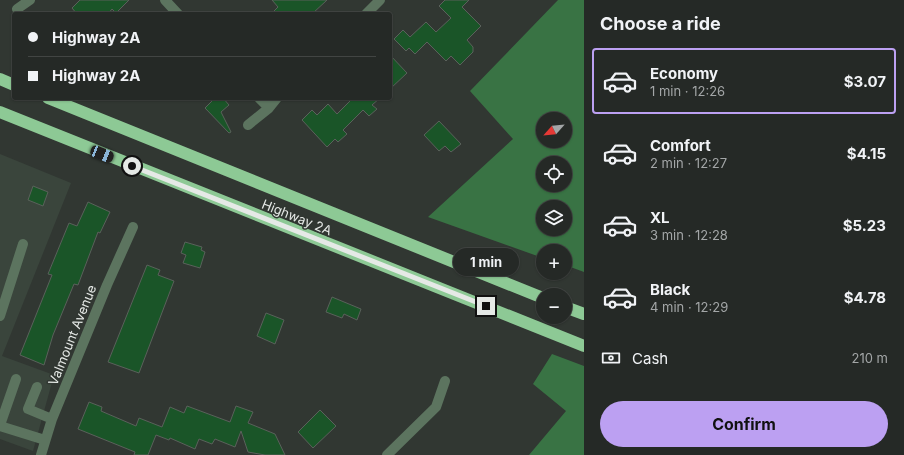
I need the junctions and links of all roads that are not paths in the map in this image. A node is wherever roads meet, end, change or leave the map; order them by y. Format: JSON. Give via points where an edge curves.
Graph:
{"nodes":[{"id":1,"x":30,"y":0,"type":"edge"},
{"id":2,"x":165,"y":0,"type":"edge"},
{"id":3,"x":380,"y":0,"type":"edge"},
{"id":4,"x":17,"y":9,"type":"dead end"},
{"id":5,"x":176,"y":12,"type":"edge"},
{"id":6,"x":368,"y":12,"type":"edge"},
{"id":7,"x":0,"y":79,"type":"edge"},
{"id":8,"x":12,"y":83,"type":"edge"},
{"id":9,"x":53,"y":100,"type":"edge"},
{"id":10,"x":261,"y":100,"type":"edge"},
{"id":11,"x":275,"y":100,"type":"edge"},
{"id":12,"x":268,"y":108,"type":"junction"},
{"id":13,"x":0,"y":112,"type":"edge"},
{"id":14,"x":248,"y":125,"type":"dead end"},
{"id":15,"x":133,"y":227,"type":"dead end"},
{"id":16,"x":23,"y":244,"type":"dead end"},
{"id":17,"x":536,"y":295,"type":"edge"},
{"id":18,"x":572,"y":310,"type":"edge"},
{"id":19,"x":584,"y":314,"type":"edge"},
{"id":20,"x":0,"y":316,"type":"edge"},
{"id":21,"x":584,"y":346,"type":"edge"},
{"id":22,"x":16,"y":379,"type":"dead end"},
{"id":23,"x":445,"y":381,"type":"dead end"},
{"id":24,"x":37,"y":387,"type":"dead end"},
{"id":25,"x":2,"y":411,"type":"edge"},
{"id":26,"x":52,"y":419,"type":"junction"},
{"id":27,"x":0,"y":425,"type":"edge"},
{"id":28,"x":45,"y":440,"type":"junction"},
{"id":29,"x":41,"y":455,"type":"edge"},
{"id":30,"x":387,"y":455,"type":"edge"}],
"edges":[{"from":1,"to":4,"type":"street"},
{"from":2,"to":5,"type":"street"},
{"from":3,"to":6,"type":"street"},
{"from":7,"to":8,"type":"highway"},
{"from":9,"to":17,"type":"highway","name":"Highway 2A"},
{"from":10,"to":12,"type":"street"},
{"from":11,"to":12,"type":"street"},
{"from":12,"to":14,"type":"street"},
{"from":13,"to":21,"type":"highway","name":"Highway 2A"},
{"from":15,"to":26,"type":"street","name":"Valmount Avenue"},
{"from":16,"to":20,"type":"street"},
{"from":18,"to":19,"type":"highway"},
{"from":22,"to":25,"type":"street"},
{"from":23,"to":30,"type":"street","via":[[436,407]]},
{"from":24,"to":26,"type":"street","via":[[28,409]]},
{"from":25,"to":27,"type":"street"},
{"from":26,"to":28,"type":"street","name":"Valmount Avenue"},
{"from":27,"to":28,"type":"street"},
{"from":28,"to":29,"type":"street","name":"Valmount Avenue"}]}
